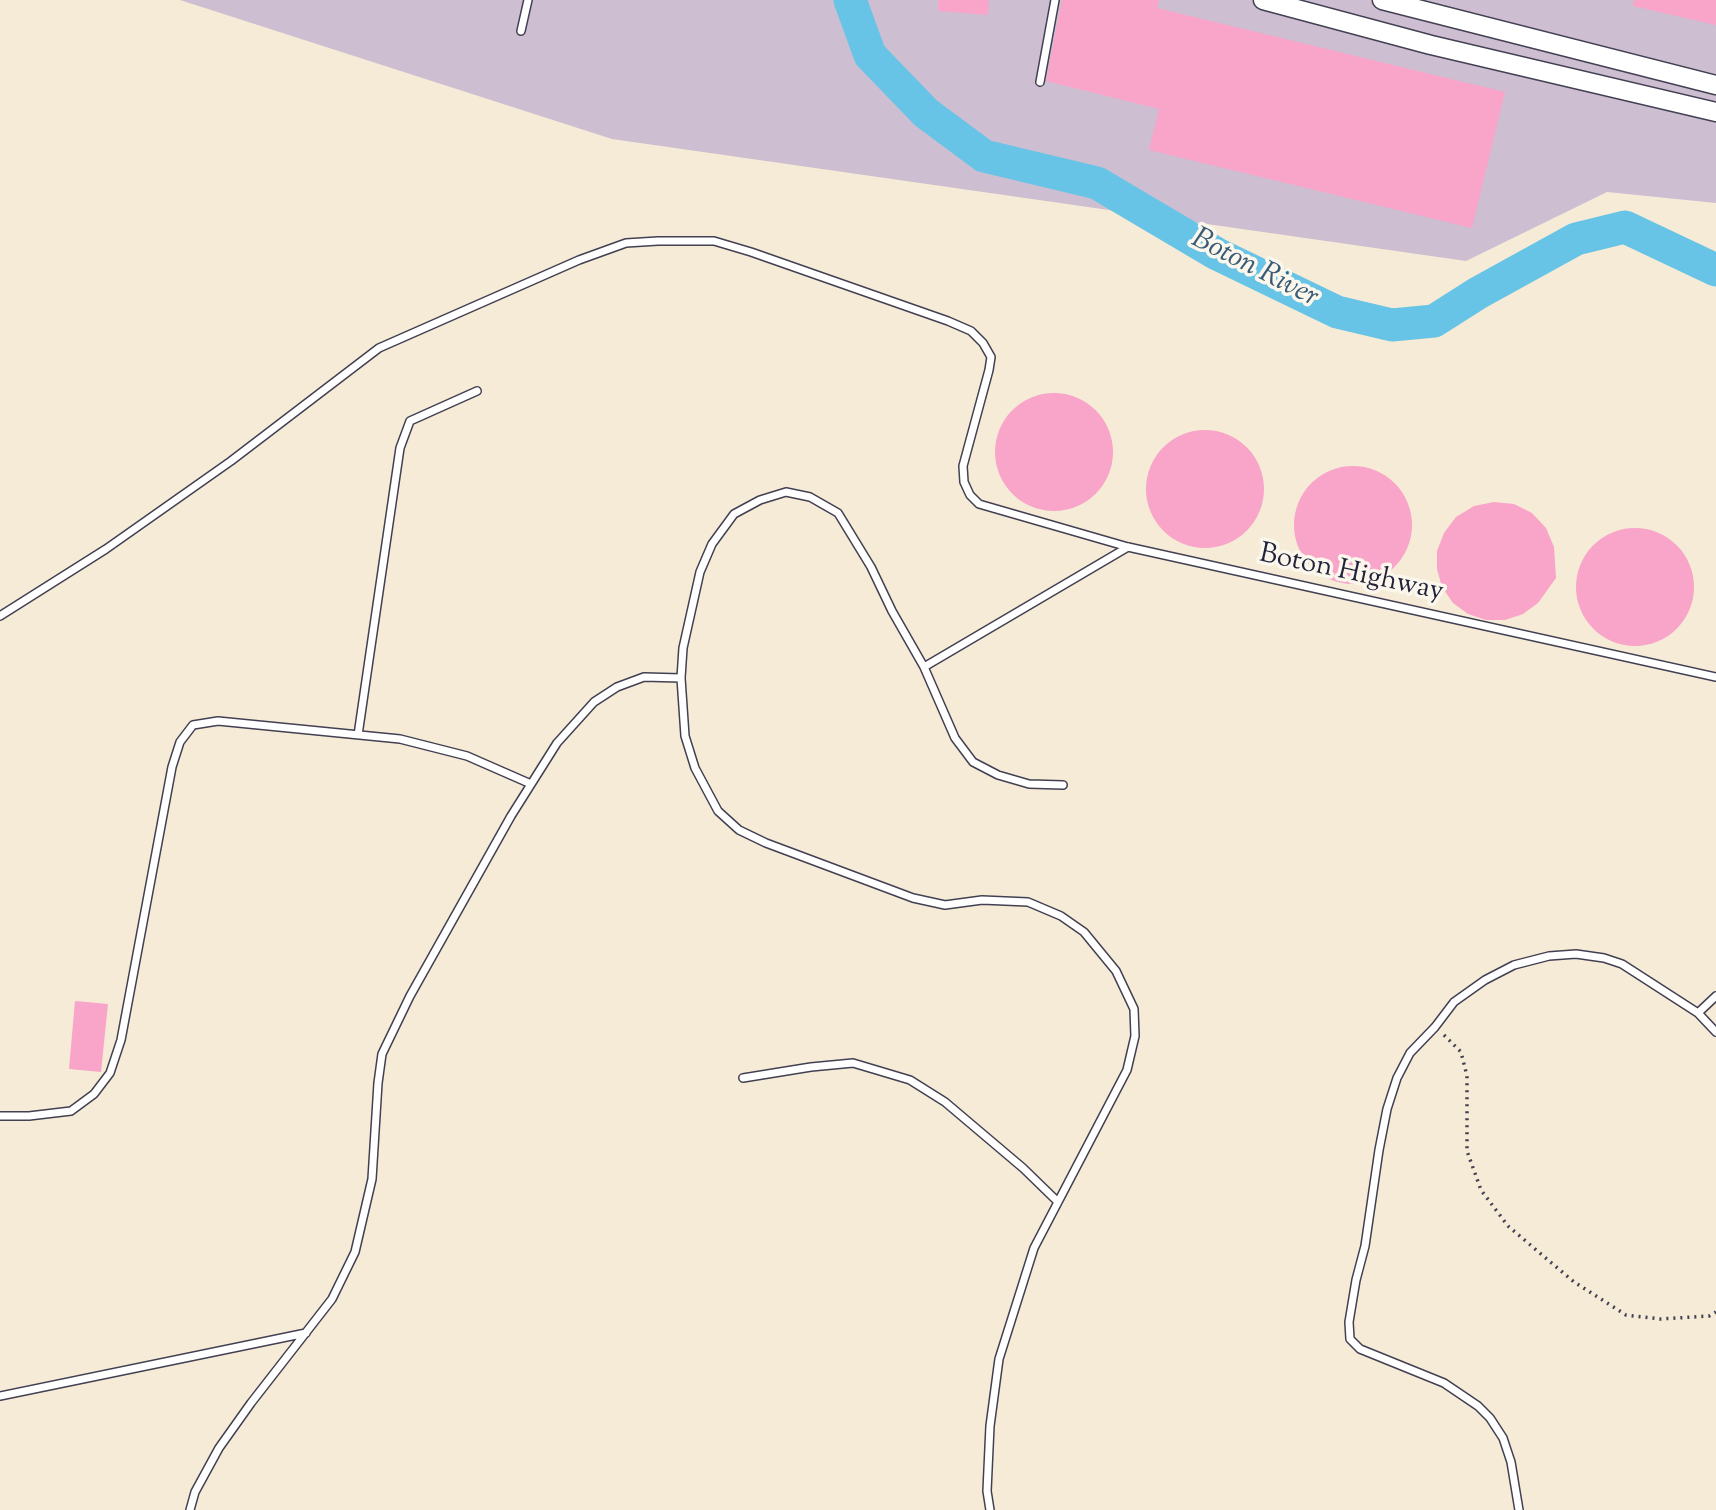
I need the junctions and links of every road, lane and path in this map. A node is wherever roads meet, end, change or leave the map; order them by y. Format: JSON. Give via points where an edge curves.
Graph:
{"nodes":[{"id":1,"x":528,"y":0,"type":"edge"},
{"id":2,"x":1055,"y":0,"type":"edge"},
{"id":3,"x":1263,"y":0,"type":"edge"},
{"id":4,"x":1382,"y":0,"type":"edge"},
{"id":5,"x":521,"y":31,"type":"dead end"},
{"id":6,"x":1040,"y":82,"type":"dead end"},
{"id":7,"x":1716,"y":85,"type":"edge"},
{"id":8,"x":1716,"y":112,"type":"edge"},
{"id":9,"x":477,"y":391,"type":"dead end"},
{"id":10,"x":1128,"y":547,"type":"junction"},
{"id":11,"x":0,"y":616,"type":"edge"},
{"id":12,"x":924,"y":667,"type":"junction"},
{"id":13,"x":1716,"y":677,"type":"edge"},
{"id":14,"x":681,"y":678,"type":"junction"},
{"id":15,"x":358,"y":735,"type":"junction"},
{"id":16,"x":531,"y":785,"type":"junction"},
{"id":17,"x":1063,"y":785,"type":"dead end"},
{"id":18,"x":1716,"y":996,"type":"edge"},
{"id":19,"x":1716,"y":1003,"type":"edge"},
{"id":20,"x":1707,"y":1004,"type":"junction"},
{"id":21,"x":1698,"y":1013,"type":"junction"},
{"id":22,"x":1435,"y":1027,"type":"junction"},
{"id":23,"x":1716,"y":1032,"type":"edge"},
{"id":24,"x":743,"y":1078,"type":"dead end"},
{"id":25,"x":0,"y":1116,"type":"edge"},
{"id":26,"x":1058,"y":1202,"type":"junction"},
{"id":27,"x":1716,"y":1312,"type":"edge"},
{"id":28,"x":307,"y":1332,"type":"junction"},
{"id":29,"x":0,"y":1396,"type":"edge"},
{"id":30,"x":190,"y":1510,"type":"edge"},
{"id":31,"x":990,"y":1510,"type":"edge"},
{"id":32,"x":1519,"y":1510,"type":"edge"}],
"edges":[{"from":1,"to":5,"type":"lane"},
{"from":2,"to":6,"type":"lane"},
{"from":3,"to":8,"type":"street"},
{"from":4,"to":7,"type":"street"},
{"from":9,"to":15,"type":"lane","via":[[411,421],[400,447]]},
{"from":10,"to":11,"type":"lane","name":"Boton Highway","via":[[979,504],[970,495],[963,466],[990,357],[971,331],[714,241],[658,241],[626,243],[579,260],[379,348],[220,469]]},
{"from":10,"to":12,"type":"lane"},
{"from":10,"to":13,"type":"lane","name":"Boton Highway"},
{"from":12,"to":14,"type":"lane","via":[[838,513],[810,497],[786,492],[760,499],[734,514],[712,544],[700,572]]},
{"from":12,"to":17,"type":"lane","via":[[955,738],[973,762],[1029,784]]},
{"from":14,"to":16,"type":"lane","via":[[644,677],[594,702],[557,743]]},
{"from":14,"to":26,"type":"lane","via":[[685,736],[695,768],[718,811],[739,830],[913,898],[945,905],[982,900],[1028,902],[1084,932],[1116,971],[1134,1009],[1130,1059]]},
{"from":15,"to":16,"type":"lane","via":[[400,739],[467,756]]},
{"from":15,"to":25,"type":"lane","via":[[218,721],[193,725],[180,742],[172,767],[121,1040],[110,1073],[94,1094],[71,1111]]},
{"from":16,"to":28,"type":"lane","via":[[410,996],[382,1054],[372,1179],[355,1252],[332,1299]]},
{"from":18,"to":20,"type":"lane"},
{"from":19,"to":20,"type":"lane"},
{"from":20,"to":21,"type":"lane"},
{"from":21,"to":22,"type":"lane","via":[[1622,964],[1576,954],[1514,965],[1485,980],[1454,1002]]},
{"from":21,"to":23,"type":"lane"},
{"from":22,"to":27,"type":"path","via":[[1461,1052],[1467,1076],[1467,1151],[1481,1190],[1508,1226],[1574,1282],[1626,1315],[1660,1319]]},
{"from":22,"to":32,"type":"lane","via":[[1410,1053],[1387,1109],[1352,1301],[1350,1339],[1360,1349],[1444,1383],[1484,1412],[1503,1438]]},
{"from":24,"to":26,"type":"lane","via":[[853,1063],[910,1080],[945,1102]]},
{"from":26,"to":31,"type":"lane","via":[[1034,1248],[999,1359],[990,1426]]},
{"from":28,"to":29,"type":"lane"},
{"from":28,"to":30,"type":"lane","via":[[219,1448]]}]}
